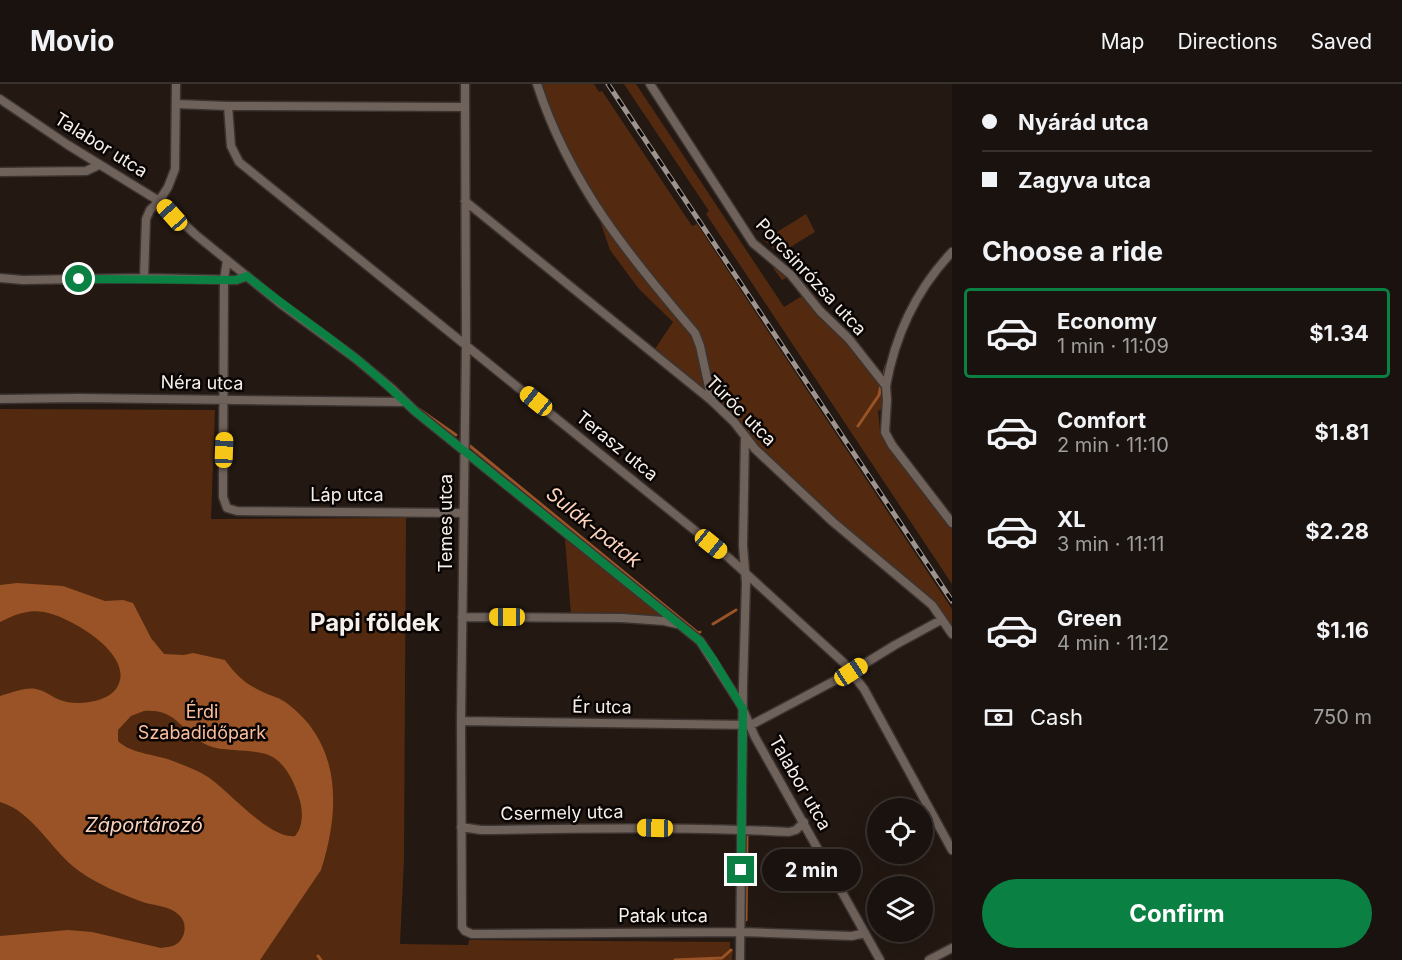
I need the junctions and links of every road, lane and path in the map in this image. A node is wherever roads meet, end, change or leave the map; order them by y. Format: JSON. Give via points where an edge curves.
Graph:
{"nodes":[{"id":1,"x":176,"y":84,"type":"edge"},
{"id":2,"x":465,"y":84,"type":"edge"},
{"id":3,"x":537,"y":84,"type":"edge"},
{"id":4,"x":650,"y":84,"type":"edge"},
{"id":5,"x":0,"y":99,"type":"edge"},
{"id":6,"x":176,"y":104,"type":"junction"},
{"id":7,"x":228,"y":106,"type":"junction"},
{"id":8,"x":465,"y":107,"type":"junction"},
{"id":9,"x":99,"y":165,"type":"junction"},
{"id":10,"x":0,"y":172,"type":"edge"},
{"id":11,"x":159,"y":201,"type":"junction"},
{"id":12,"x":465,"y":201,"type":"junction"},
{"id":13,"x":952,"y":252,"type":"edge"},
{"id":14,"x":227,"y":260,"type":"junction"},
{"id":15,"x":247,"y":276,"type":"junction"},
{"id":16,"x":0,"y":278,"type":"edge"},
{"id":17,"x":144,"y":279,"type":"junction"},
{"id":18,"x":224,"y":280,"type":"junction"},
{"id":19,"x":466,"y":344,"type":"junction"},
{"id":20,"x":886,"y":386,"type":"junction"},
{"id":21,"x":0,"y":399,"type":"edge"},
{"id":22,"x":224,"y":400,"type":"junction"},
{"id":23,"x":712,"y":401,"type":"junction"},
{"id":24,"x":404,"y":402,"type":"junction"},
{"id":25,"x":745,"y":436,"type":"junction"},
{"id":26,"x":464,"y":449,"type":"junction"},
{"id":27,"x":463,"y":513,"type":"junction"},
{"id":28,"x":952,"y":523,"type":"edge"},
{"id":29,"x":743,"y":546,"type":"junction"},
{"id":30,"x":729,"y":558,"type":"junction"},
{"id":31,"x":745,"y":574,"type":"junction"},
{"id":32,"x":462,"y":617,"type":"junction"},
{"id":33,"x":941,"y":620,"type":"junction"},
{"id":34,"x":680,"y":625,"type":"junction"},
{"id":35,"x":952,"y":634,"type":"edge"},
{"id":36,"x":851,"y":672,"type":"junction"},
{"id":37,"x":742,"y":684,"type":"junction"},
{"id":38,"x":728,"y":686,"type":"junction"},
{"id":39,"x":743,"y":709,"type":"junction"},
{"id":40,"x":460,"y":722,"type":"junction"},
{"id":41,"x":747,"y":725,"type":"junction"},
{"id":42,"x":804,"y":822,"type":"junction"},
{"id":43,"x":461,"y":827,"type":"junction"},
{"id":44,"x":742,"y":829,"type":"junction"},
{"id":45,"x":952,"y":850,"type":"edge"},
{"id":46,"x":462,"y":927,"type":"joint"},
{"id":47,"x":741,"y":932,"type":"junction"},
{"id":48,"x":865,"y":933,"type":"junction"},
{"id":49,"x":952,"y":948,"type":"edge"},
{"id":50,"x":740,"y":960,"type":"edge"},
{"id":51,"x":880,"y":960,"type":"edge"},
{"id":52,"x":929,"y":960,"type":"edge"}],
"edges":[{"from":1,"to":6,"type":"street"},
{"from":2,"to":8,"type":"street","name":"Temes utca"},
{"from":3,"to":23,"type":"street","via":[[561,146],[590,199],[637,266],[695,333]]},
{"from":4,"to":20,"type":"street","name":"Porcsinrózsa utca","via":[[753,243],[798,283]]},
{"from":5,"to":9,"type":"street","name":"Talabor utca"},
{"from":6,"to":7,"type":"street"},
{"from":6,"to":11,"type":"street","via":[[175,169]]},
{"from":7,"to":8,"type":"street"},
{"from":7,"to":19,"type":"street","name":"Terasz utca","via":[[231,146],[239,162]]},
{"from":8,"to":12,"type":"street","name":"Temes utca"},
{"from":9,"to":10,"type":"street","via":[[86,171]]},
{"from":9,"to":11,"type":"street","name":"Talabor utca"},
{"from":11,"to":14,"type":"street","name":"Talabor utca"},
{"from":11,"to":17,"type":"street","via":[[146,219]]},
{"from":12,"to":19,"type":"street","name":"Temes utca"},
{"from":12,"to":23,"type":"street","name":"Túróc utca"},
{"from":13,"to":20,"type":"street","via":[[940,264],[909,314],[890,363]]},
{"from":14,"to":15,"type":"street","name":"Talabor utca"},
{"from":14,"to":18,"type":"street"},
{"from":15,"to":18,"type":"street"},
{"from":15,"to":24,"type":"street","name":"Talabor utca","via":[[355,358]]},
{"from":16,"to":17,"type":"street"},
{"from":17,"to":18,"type":"street"},
{"from":18,"to":22,"type":"street"},
{"from":19,"to":26,"type":"street","name":"Temes utca"},
{"from":19,"to":30,"type":"street","name":"Terasz utca"},
{"from":20,"to":28,"type":"street","via":[[888,439]]},
{"from":21,"to":22,"type":"street","name":"Néra utca"},
{"from":22,"to":24,"type":"street","name":"Néra utca"},
{"from":22,"to":27,"type":"street","name":"Láp utca","via":[[223,497],[231,510]]},
{"from":23,"to":25,"type":"street","name":"Túróc utca"},
{"from":24,"to":26,"type":"street","name":"Talabor utca"},
{"from":25,"to":29,"type":"street"},
{"from":25,"to":33,"type":"street","name":"Túróc utca","via":[[833,522],[932,606]]},
{"from":26,"to":27,"type":"street","name":"Temes utca"},
{"from":26,"to":34,"type":"street","name":"Talabor utca"},
{"from":27,"to":32,"type":"street","name":"Temes utca"},
{"from":29,"to":30,"type":"street","via":[[740,554]]},
{"from":29,"to":31,"type":"street"},
{"from":30,"to":31,"type":"street","name":"Terasz utca"},
{"from":31,"to":36,"type":"street","name":"Terasz utca"},
{"from":31,"to":37,"type":"street"},
{"from":32,"to":34,"type":"street","via":[[622,618]]},
{"from":32,"to":40,"type":"street","name":"Temes utca"},
{"from":33,"to":35,"type":"street","name":"Túróc utca"},
{"from":33,"to":36,"type":"street"},
{"from":34,"to":38,"type":"street","name":"Talabor utca","via":[[700,641]]},
{"from":36,"to":41,"type":"street"},
{"from":36,"to":45,"type":"street","name":"Terasz utca"},
{"from":37,"to":38,"type":"street","via":[[737,689]]},
{"from":37,"to":39,"type":"street"},
{"from":38,"to":39,"type":"street","name":"Talabor utca"},
{"from":39,"to":41,"type":"street"},
{"from":40,"to":41,"type":"street","name":"Ér utca"},
{"from":40,"to":43,"type":"street","name":"Temes utca"},
{"from":41,"to":42,"type":"street","name":"Talabor utca"},
{"from":41,"to":44,"type":"street"},
{"from":42,"to":44,"type":"street","name":"Csermely utca","via":[[789,832]]},
{"from":42,"to":48,"type":"street","name":"Talabor utca"},
{"from":43,"to":44,"type":"street","name":"Csermely utca"},
{"from":43,"to":46,"type":"street","name":"Temes utca"},
{"from":44,"to":47,"type":"street"},
{"from":46,"to":47,"type":"street","name":"Patak utca","via":[[472,934]]},
{"from":47,"to":48,"type":"street","name":"Patak utca","via":[[852,936]]},
{"from":47,"to":50,"type":"street"},
{"from":48,"to":51,"type":"street","name":"Talabor utca"},
{"from":49,"to":52,"type":"street"}]}
